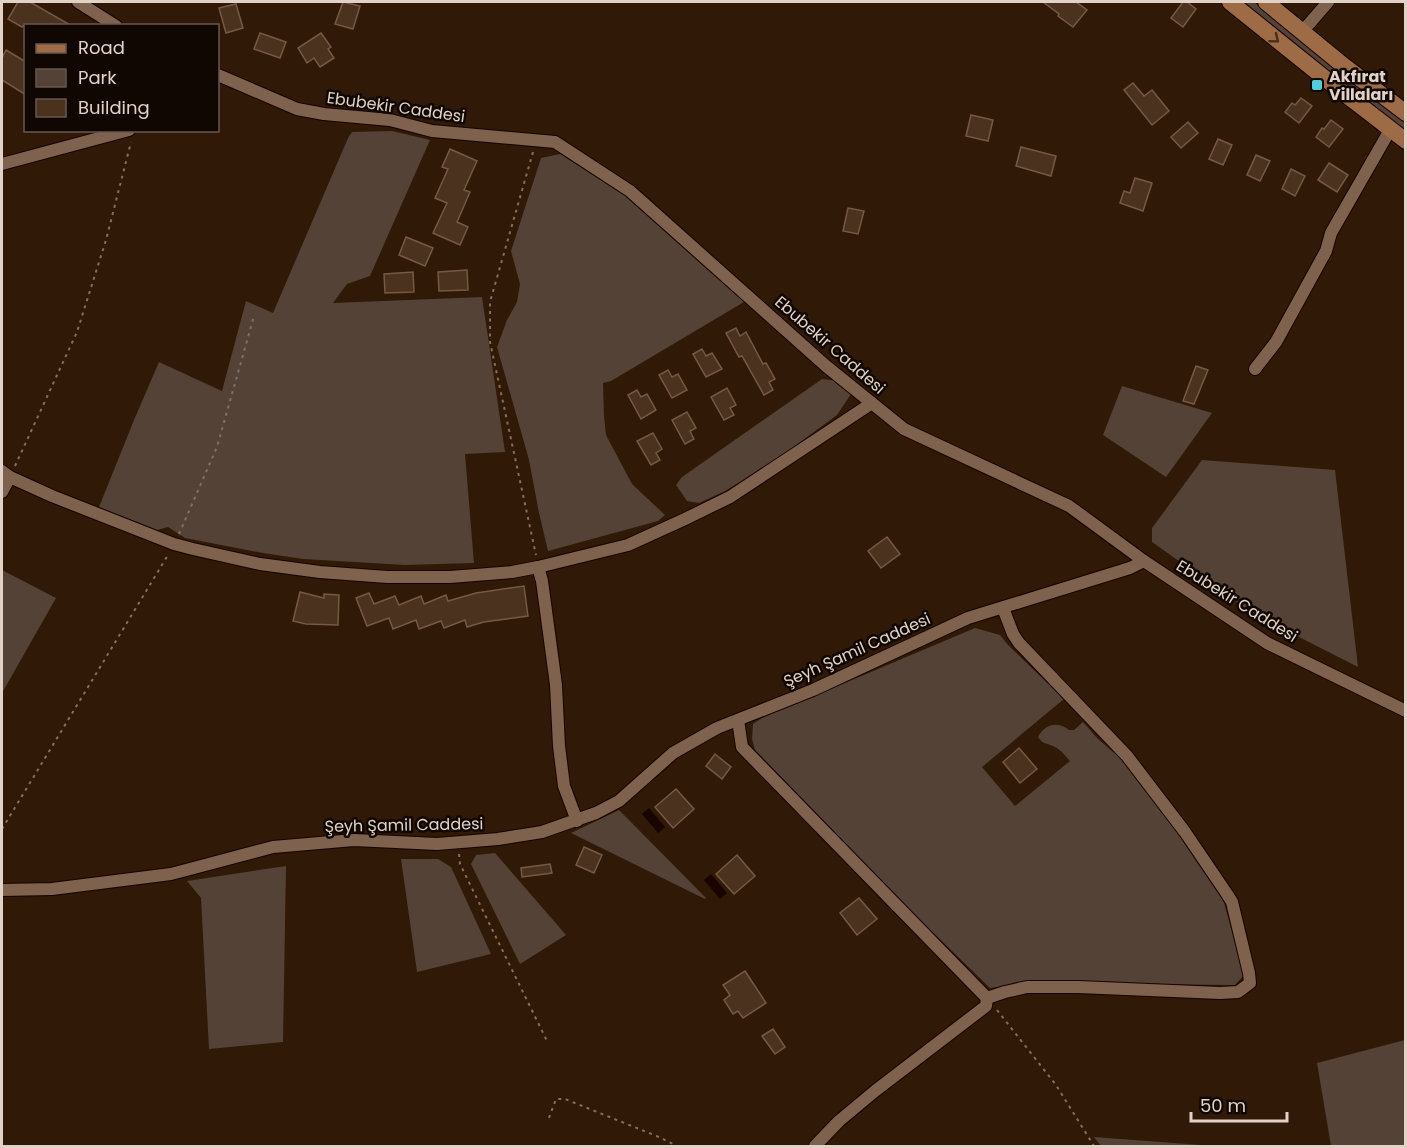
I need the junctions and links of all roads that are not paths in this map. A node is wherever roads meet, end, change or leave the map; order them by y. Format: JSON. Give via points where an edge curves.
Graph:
{"nodes":[{"id":1,"x":78,"y":2,"type":"edge"},
{"id":2,"x":1230,"y":2,"type":"edge"},
{"id":3,"x":1266,"y":2,"type":"edge"},
{"id":4,"x":1328,"y":2,"type":"edge"},
{"id":5,"x":113,"y":24,"type":"edge"},
{"id":6,"x":1302,"y":32,"type":"junction"},
{"id":7,"x":219,"y":75,"type":"edge"},
{"id":8,"x":1406,"y":113,"type":"edge"},
{"id":9,"x":1390,"y":130,"type":"junction"},
{"id":10,"x":130,"y":136,"type":"edge"},
{"id":11,"x":1406,"y":141,"type":"edge"},
{"id":12,"x":2,"y":164,"type":"edge"},
{"id":13,"x":1255,"y":369,"type":"dead end"},
{"id":14,"x":873,"y":403,"type":"junction"},
{"id":15,"x":6,"y":474,"type":"edge"},
{"id":16,"x":2,"y":492,"type":"edge"},
{"id":17,"x":1144,"y":561,"type":"junction"},
{"id":18,"x":538,"y":567,"type":"junction"},
{"id":19,"x":1003,"y":608,"type":"junction"},
{"id":20,"x":1406,"y":711,"type":"edge"},
{"id":21,"x":738,"y":720,"type":"junction"},
{"id":22,"x":577,"y":821,"type":"junction"},
{"id":23,"x":2,"y":890,"type":"edge"},
{"id":24,"x":987,"y":998,"type":"junction"},
{"id":25,"x":815,"y":1146,"type":"edge"}],
"edges":[{"from":1,"to":5,"type":"street"},
{"from":2,"to":9,"type":"main road","one_way":true},
{"from":3,"to":6,"type":"main road"},
{"from":4,"to":6,"type":"street"},
{"from":6,"to":8,"type":"main road"},
{"from":7,"to":14,"type":"street","name":"Ebubekir Caddesi","via":[[297,110],[390,120],[432,130],[555,142],[630,191],[826,366]]},
{"from":9,"to":11,"type":"main road"},
{"from":9,"to":13,"type":"street","via":[[1331,233],[1326,251],[1276,342]]},
{"from":10,"to":12,"type":"street"},
{"from":14,"to":17,"type":"street","name":"Ebubekir Caddesi","via":[[904,429],[1069,506]]},
{"from":14,"to":18,"type":"street","via":[[730,497],[686,519],[628,545]]},
{"from":15,"to":16,"type":"street"},
{"from":15,"to":18,"type":"street","via":[[174,544],[260,564],[387,577],[450,577]]},
{"from":17,"to":19,"type":"street","name":"Şeyh Şamil Caddesi"},
{"from":17,"to":20,"type":"street","name":"Ebubekir Caddesi","via":[[1267,643]]},
{"from":18,"to":22,"type":"street","via":[[556,685],[564,786]]},
{"from":19,"to":21,"type":"street","name":"Şeyh Şamil Caddesi","via":[[968,618]]},
{"from":19,"to":24,"type":"street","via":[[1019,643],[1127,756],[1227,894],[1250,983],[1238,992],[1220,993],[1027,987]]},
{"from":21,"to":22,"type":"street","name":"Şeyh Şamil Caddesi","via":[[681,747],[619,801]]},
{"from":21,"to":24,"type":"street","via":[[742,747]]},
{"from":22,"to":23,"type":"street","name":"Şeyh Şamil Caddesi","via":[[498,839],[437,844],[354,840],[273,846],[171,874],[52,889]]},
{"from":24,"to":25,"type":"street","via":[[986,1006],[839,1120]]}]}
